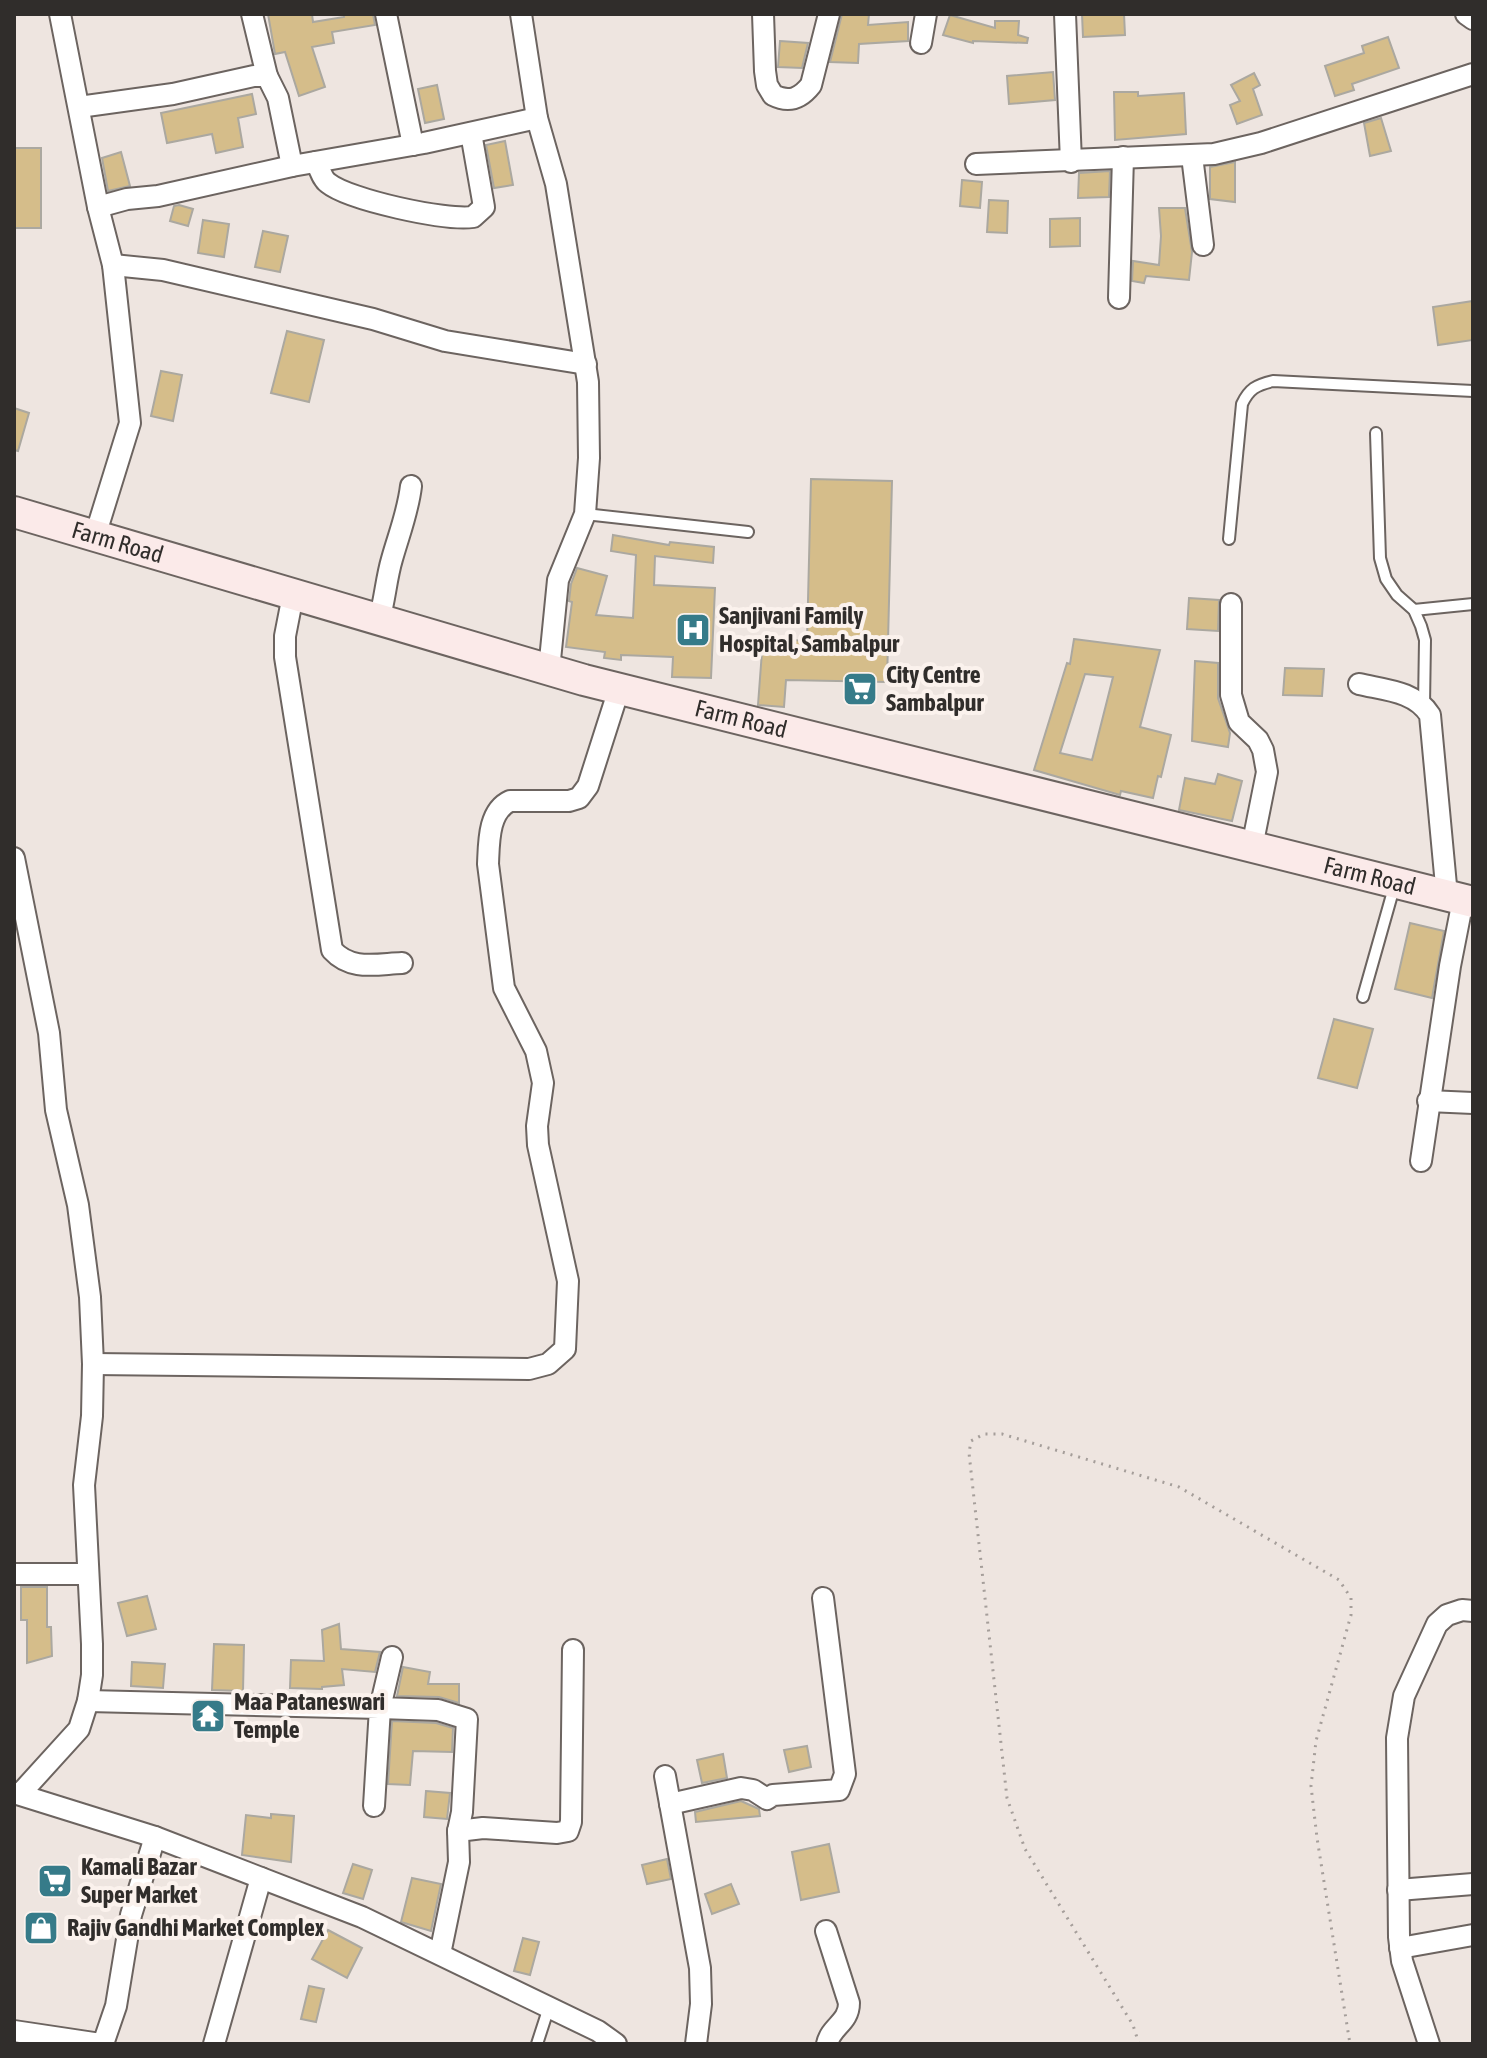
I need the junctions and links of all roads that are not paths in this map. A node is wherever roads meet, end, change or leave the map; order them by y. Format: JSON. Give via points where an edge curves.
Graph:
{"nodes":[{"id":1,"x":60,"y":14,"type":"edge"},
{"id":2,"x":252,"y":14,"type":"edge"},
{"id":3,"x":386,"y":14,"type":"edge"},
{"id":4,"x":521,"y":14,"type":"edge"},
{"id":5,"x":763,"y":14,"type":"edge"},
{"id":6,"x":829,"y":14,"type":"edge"},
{"id":7,"x":926,"y":14,"type":"edge"},
{"id":8,"x":1065,"y":14,"type":"edge"},
{"id":9,"x":1466,"y":14,"type":"edge"},
{"id":10,"x":1473,"y":19,"type":"edge"},
{"id":11,"x":921,"y":43,"type":"dead end"},
{"id":12,"x":1473,"y":74,"type":"edge"},
{"id":13,"x":267,"y":76,"type":"junction"},
{"id":14,"x":79,"y":107,"type":"junction"},
{"id":15,"x":537,"y":118,"type":"junction"},
{"id":16,"x":471,"y":133,"type":"junction"},
{"id":17,"x":413,"y":145,"type":"junction"},
{"id":18,"x":1192,"y":156,"type":"junction"},
{"id":19,"x":1123,"y":157,"type":"junction"},
{"id":20,"x":316,"y":162,"type":"junction"},
{"id":21,"x":1071,"y":162,"type":"junction"},
{"id":22,"x":976,"y":164,"type":"dead end"},
{"id":23,"x":292,"y":166,"type":"junction"},
{"id":24,"x":98,"y":207,"type":"junction"},
{"id":25,"x":1203,"y":245,"type":"dead end"},
{"id":26,"x":113,"y":265,"type":"junction"},
{"id":27,"x":1119,"y":298,"type":"dead end"},
{"id":28,"x":586,"y":364,"type":"junction"},
{"id":29,"x":1473,"y":391,"type":"edge"},
{"id":30,"x":1376,"y":433,"type":"dead end"},
{"id":31,"x":411,"y":486,"type":"dead end"},
{"id":32,"x":14,"y":512,"type":"edge"},
{"id":33,"x":585,"y":514,"type":"junction"},
{"id":34,"x":748,"y":532,"type":"dead end"},
{"id":35,"x":95,"y":536,"type":"junction"},
{"id":36,"x":1229,"y":539,"type":"dead end"},
{"id":37,"x":293,"y":595,"type":"junction"},
{"id":38,"x":1231,"y":604,"type":"dead end"},
{"id":39,"x":1473,"y":604,"type":"edge"},
{"id":40,"x":1414,"y":610,"type":"junction"},
{"id":41,"x":379,"y":620,"type":"junction"},
{"id":42,"x":549,"y":670,"type":"junction"},
{"id":43,"x":1359,"y":684,"type":"dead end"},
{"id":44,"x":619,"y":689,"type":"junction"},
{"id":45,"x":1424,"y":705,"type":"junction"},
{"id":46,"x":1252,"y":847,"type":"junction"},
{"id":47,"x":14,"y":858,"type":"edge"},
{"id":48,"x":1396,"y":883,"type":"junction"},
{"id":49,"x":1461,"y":899,"type":"edge"},
{"id":50,"x":402,"y":963,"type":"dead end"},
{"id":51,"x":1363,"y":997,"type":"dead end"},
{"id":52,"x":1428,"y":1101,"type":"junction"},
{"id":53,"x":1473,"y":1103,"type":"edge"},
{"id":54,"x":1421,"y":1161,"type":"dead end"},
{"id":55,"x":93,"y":1364,"type":"junction"},
{"id":56,"x":14,"y":1574,"type":"edge"},
{"id":57,"x":88,"y":1574,"type":"junction"},
{"id":58,"x":823,"y":1598,"type":"dead end"},
{"id":59,"x":1473,"y":1611,"type":"edge"},
{"id":60,"x":573,"y":1650,"type":"dead end"},
{"id":61,"x":392,"y":1657,"type":"dead end"},
{"id":62,"x":88,"y":1701,"type":"junction"},
{"id":63,"x":380,"y":1708,"type":"junction"},
{"id":64,"x":665,"y":1776,"type":"dead end"},
{"id":65,"x":17,"y":1794,"type":"edge"},
{"id":66,"x":670,"y":1804,"type":"junction"},
{"id":67,"x":374,"y":1806,"type":"dead end"},
{"id":68,"x":458,"y":1831,"type":"junction"},
{"id":69,"x":155,"y":1837,"type":"junction"},
{"id":70,"x":261,"y":1878,"type":"junction"},
{"id":71,"x":1473,"y":1884,"type":"edge"},
{"id":72,"x":1398,"y":1890,"type":"junction"},
{"id":73,"x":826,"y":1931,"type":"dead end"},
{"id":74,"x":1473,"y":1935,"type":"edge"},
{"id":75,"x":1400,"y":1948,"type":"junction"},
{"id":76,"x":440,"y":1954,"type":"junction"},
{"id":77,"x":549,"y":2007,"type":"junction"},
{"id":78,"x":14,"y":2031,"type":"edge"},
{"id":79,"x":102,"y":2044,"type":"edge"},
{"id":80,"x":214,"y":2044,"type":"edge"},
{"id":81,"x":537,"y":2044,"type":"edge"},
{"id":82,"x":616,"y":2044,"type":"edge"},
{"id":83,"x":696,"y":2044,"type":"edge"},
{"id":84,"x":827,"y":2044,"type":"edge"},
{"id":85,"x":1429,"y":2044,"type":"edge"}],
"edges":[{"from":1,"to":14,"type":"street"},
{"from":2,"to":13,"type":"street"},
{"from":3,"to":17,"type":"street"},
{"from":4,"to":15,"type":"street"},
{"from":5,"to":6,"type":"street","via":[[767,85],[773,95],[793,100],[811,85]]},
{"from":7,"to":11,"type":"street"},
{"from":8,"to":21,"type":"street"},
{"from":9,"to":10,"type":"street"},
{"from":12,"to":18,"type":"street","via":[[1261,143]]},
{"from":13,"to":14,"type":"street"},
{"from":13,"to":23,"type":"street","via":[[278,98]]},
{"from":14,"to":24,"type":"street"},
{"from":15,"to":16,"type":"street"},
{"from":15,"to":28,"type":"street","via":[[556,184]]},
{"from":16,"to":17,"type":"street"},
{"from":16,"to":20,"type":"street","via":[[484,207],[473,217],[424,213],[350,195],[326,182]]},
{"from":17,"to":20,"type":"street"},
{"from":18,"to":19,"type":"street"},
{"from":18,"to":25,"type":"street"},
{"from":19,"to":21,"type":"street"},
{"from":19,"to":27,"type":"street"},
{"from":20,"to":23,"type":"street"},
{"from":21,"to":22,"type":"street"},
{"from":23,"to":24,"type":"street"},
{"from":24,"to":26,"type":"street"},
{"from":26,"to":28,"type":"street","via":[[163,270],[445,341]]},
{"from":26,"to":35,"type":"street","via":[[130,423]]},
{"from":28,"to":33,"type":"street"},
{"from":29,"to":36,"type":"lane","via":[[1257,384],[1242,404]]},
{"from":30,"to":40,"type":"lane","via":[[1380,558],[1386,579]]},
{"from":31,"to":41,"type":"street"},
{"from":32,"to":35,"type":"main road","name":"Farm Road"},
{"from":33,"to":34,"type":"lane"},
{"from":33,"to":42,"type":"street","via":[[558,580]]},
{"from":35,"to":37,"type":"main road","name":"Farm Road"},
{"from":37,"to":41,"type":"main road","name":"Farm Road"},
{"from":37,"to":50,"type":"street","via":[[285,657],[332,950],[353,965]]},
{"from":38,"to":46,"type":"street","via":[[1231,695],[1239,722],[1258,740],[1266,760]]},
{"from":39,"to":40,"type":"lane"},
{"from":40,"to":45,"type":"lane","via":[[1425,640]]},
{"from":41,"to":42,"type":"main road","name":"Farm Road"},
{"from":42,"to":44,"type":"main road","name":"Farm Road"},
{"from":43,"to":45,"type":"street","via":[[1413,697]]},
{"from":44,"to":46,"type":"main road","name":"Farm Road"},
{"from":44,"to":55,"type":"street","via":[[588,786],[579,798],[502,805],[495,813],[489,847],[504,988],[536,1051],[543,1083],[538,1145],[568,1281],[565,1349],[548,1364],[529,1369]]},
{"from":45,"to":49,"type":"street","via":[[1430,715]]},
{"from":46,"to":48,"type":"main road","name":"Farm Road"},
{"from":47,"to":55,"type":"street","via":[[49,1033],[56,1110],[78,1205]]},
{"from":48,"to":49,"type":"main road","name":"Farm Road"},
{"from":48,"to":51,"type":"lane"},
{"from":49,"to":52,"type":"street"},
{"from":52,"to":53,"type":"street"},
{"from":52,"to":54,"type":"street"},
{"from":55,"to":57,"type":"street","via":[[84,1485]]},
{"from":56,"to":57,"type":"street"},
{"from":57,"to":62,"type":"street"},
{"from":58,"to":66,"type":"street","via":[[845,1774],[839,1790],[767,1799],[741,1788]]},
{"from":59,"to":72,"type":"street","via":[[1447,1615],[1437,1624],[1404,1696],[1397,1738]]},
{"from":60,"to":68,"type":"street","via":[[568,1831]]},
{"from":61,"to":63,"type":"street"},
{"from":62,"to":63,"type":"street"},
{"from":62,"to":65,"type":"street","via":[[79,1729]]},
{"from":63,"to":67,"type":"street"},
{"from":63,"to":68,"type":"street","via":[[438,1710],[467,1719]]},
{"from":64,"to":66,"type":"street"},
{"from":65,"to":69,"type":"street"},
{"from":66,"to":83,"type":"street","via":[[700,1968]]},
{"from":68,"to":76,"type":"street","via":[[459,1862]]},
{"from":69,"to":70,"type":"street"},
{"from":69,"to":79,"type":"street","via":[[131,1915],[116,2006]]},
{"from":70,"to":76,"type":"street"},
{"from":70,"to":80,"type":"street"},
{"from":71,"to":72,"type":"street"},
{"from":72,"to":75,"type":"street"},
{"from":73,"to":84,"type":"street","via":[[849,2003],[846,2020]]},
{"from":74,"to":75,"type":"street"},
{"from":75,"to":85,"type":"street"},
{"from":76,"to":77,"type":"street"},
{"from":77,"to":81,"type":"lane"},
{"from":77,"to":82,"type":"street"},
{"from":78,"to":79,"type":"street"}]}
